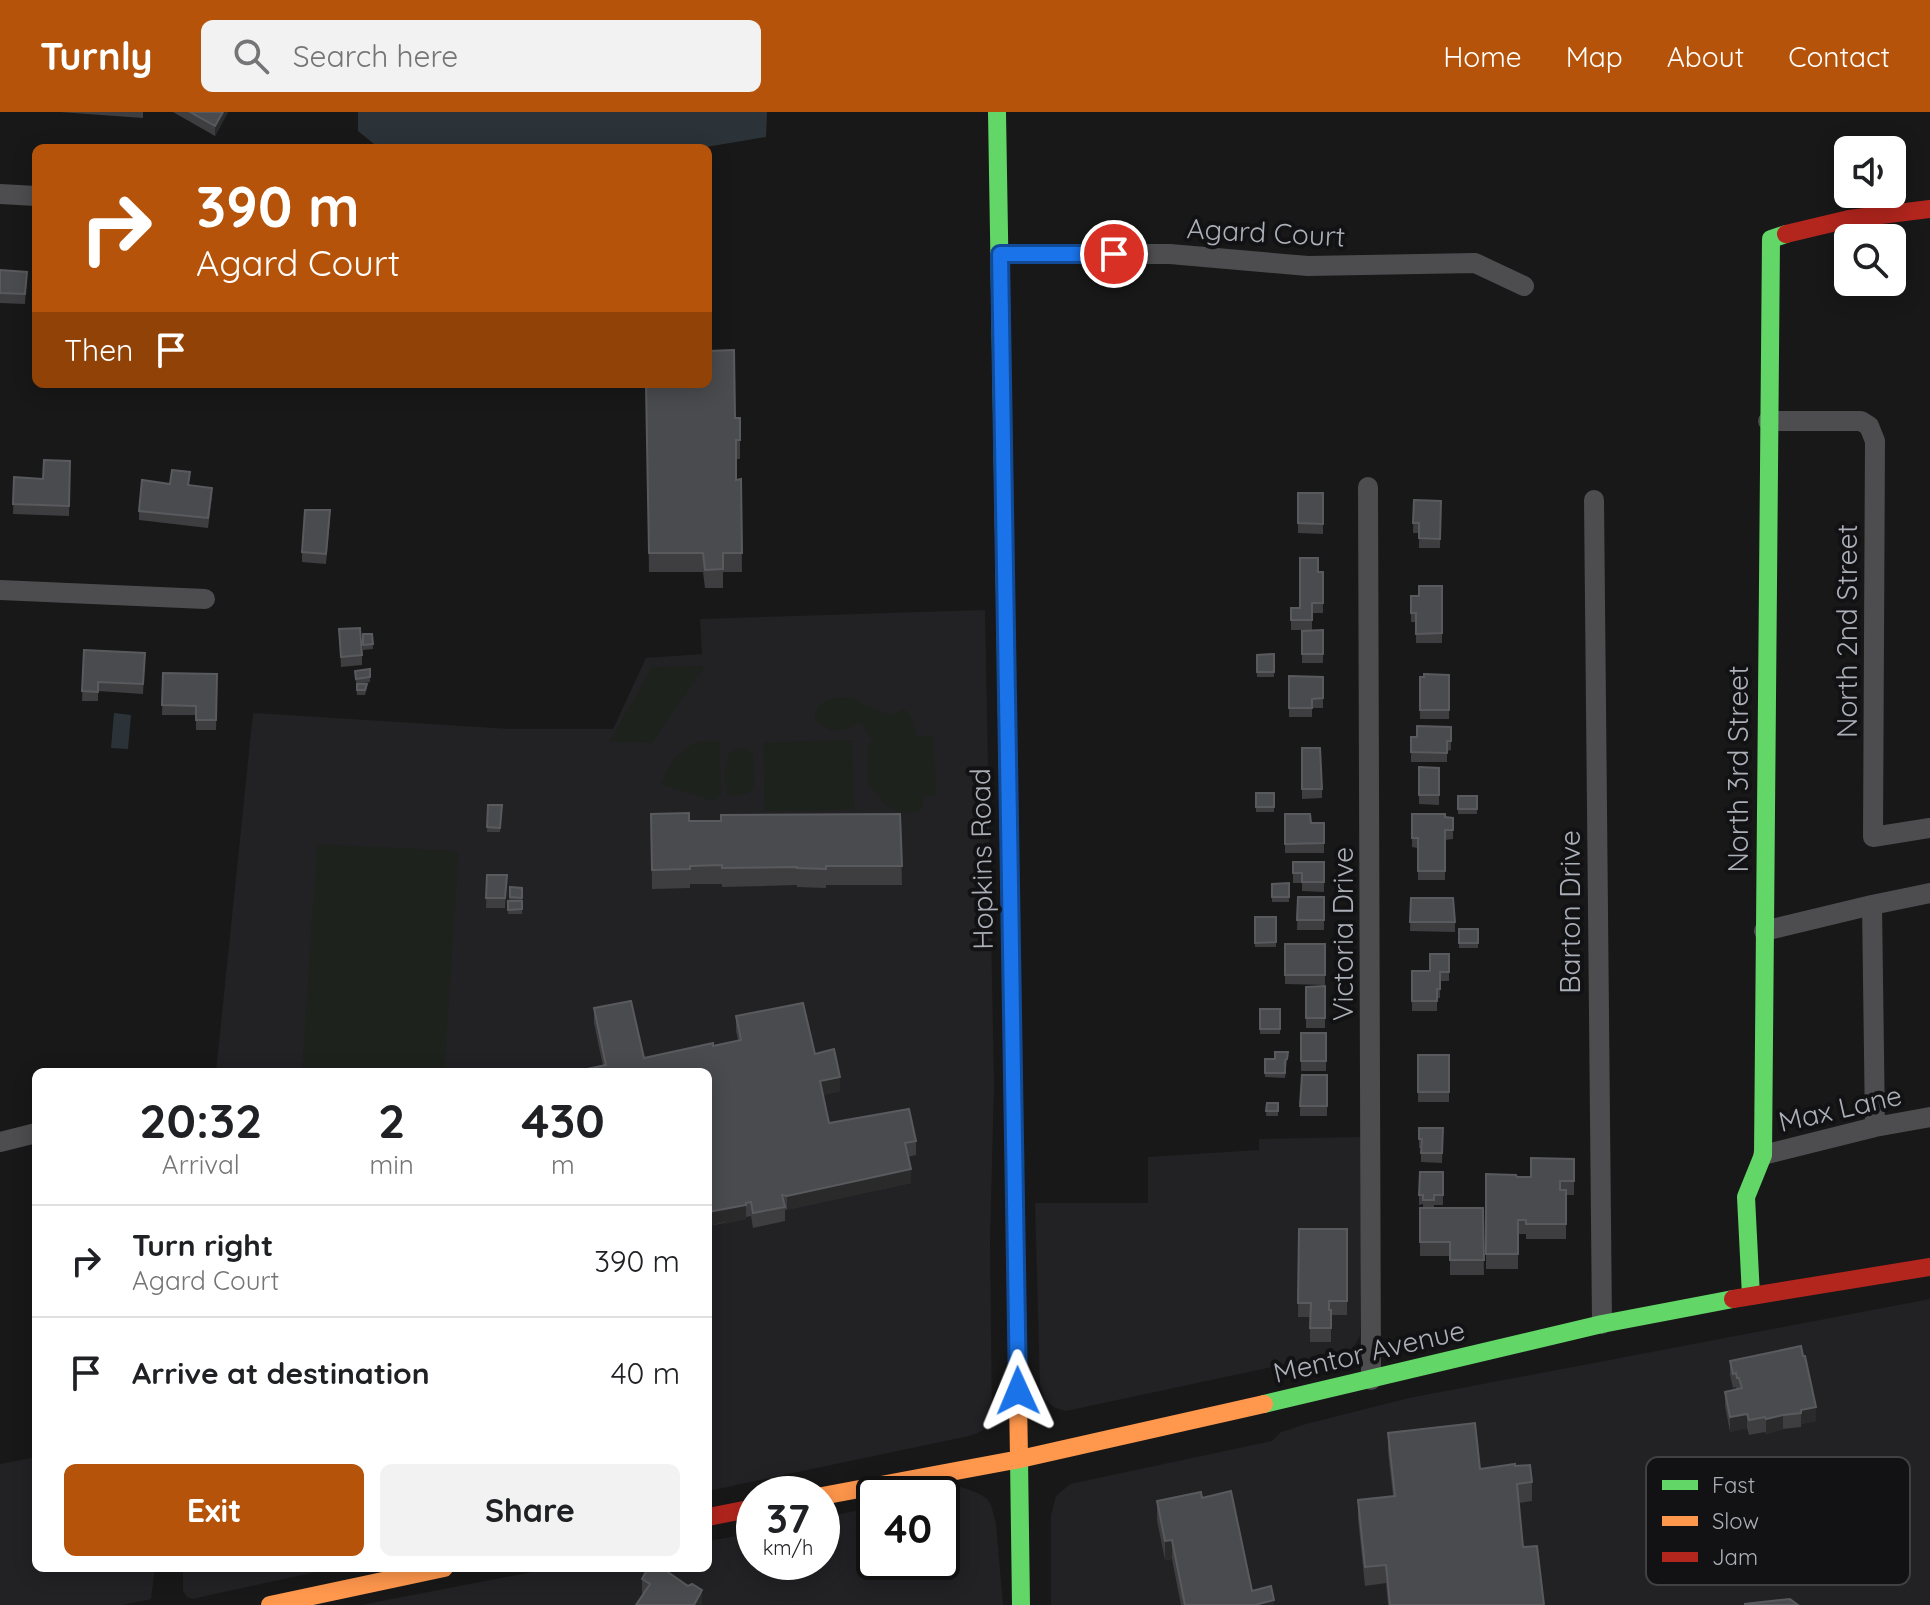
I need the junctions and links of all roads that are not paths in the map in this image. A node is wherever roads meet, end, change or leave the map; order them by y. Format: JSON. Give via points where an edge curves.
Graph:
{"nodes":[{"id":1,"x":997,"y":112,"type":"edge"},
{"id":2,"x":0,"y":194,"type":"edge"},
{"id":3,"x":32,"y":196,"type":"edge"},
{"id":4,"x":1930,"y":209,"type":"edge"},
{"id":5,"x":1000,"y":254,"type":"junction"},
{"id":6,"x":1524,"y":286,"type":"dead end"},
{"id":7,"x":1768,"y":421,"type":"junction"},
{"id":8,"x":1368,"y":487,"type":"dead end"},
{"id":9,"x":1594,"y":500,"type":"dead end"},
{"id":10,"x":0,"y":590,"type":"edge"},
{"id":11,"x":205,"y":599,"type":"dead end"},
{"id":12,"x":1930,"y":828,"type":"edge"},
{"id":13,"x":1930,"y":893,"type":"edge"},
{"id":14,"x":1872,"y":905,"type":"junction"},
{"id":15,"x":1764,"y":931,"type":"junction"},
{"id":16,"x":1930,"y":1117,"type":"edge"},
{"id":17,"x":1875,"y":1127,"type":"junction"},
{"id":18,"x":32,"y":1134,"type":"edge"},
{"id":19,"x":0,"y":1142,"type":"edge"},
{"id":20,"x":1763,"y":1155,"type":"junction"},
{"id":21,"x":1930,"y":1267,"type":"edge"},
{"id":22,"x":1751,"y":1296,"type":"junction"},
{"id":23,"x":1602,"y":1324,"type":"junction"},
{"id":24,"x":1371,"y":1380,"type":"junction"},
{"id":25,"x":1020,"y":1459,"type":"junction"},
{"id":26,"x":840,"y":1493,"type":"edge"},
{"id":27,"x":736,"y":1512,"type":"edge"},
{"id":28,"x":712,"y":1516,"type":"edge"},
{"id":29,"x":425,"y":1572,"type":"edge"},
{"id":30,"x":270,"y":1605,"type":"edge"},
{"id":31,"x":1021,"y":1605,"type":"edge"}],
"edges":[{"from":1,"to":5,"type":"street","name":"Hopkins Road"},
{"from":2,"to":3,"type":"street"},
{"from":4,"to":7,"type":"street","name":"North 3rd Street","via":[[1855,218],[1771,239]]},
{"from":5,"to":6,"type":"street","name":"Agard Court","via":[[1170,254],[1308,266],[1475,263]]},
{"from":5,"to":25,"type":"street","name":"Hopkins Road"},
{"from":7,"to":12,"type":"street","name":"North 2nd Street","via":[[1861,421],[1875,441],[1873,837]]},
{"from":7,"to":15,"type":"street","name":"North 3rd Street"},
{"from":8,"to":24,"type":"street","name":"Victoria Drive"},
{"from":9,"to":23,"type":"street","name":"Barton Drive"},
{"from":10,"to":11,"type":"street"},
{"from":13,"to":14,"type":"street"},
{"from":14,"to":15,"type":"street"},
{"from":14,"to":17,"type":"street"},
{"from":15,"to":20,"type":"street","name":"North 3rd Street"},
{"from":16,"to":17,"type":"street","name":"Max Lane"},
{"from":17,"to":20,"type":"street","name":"Max Lane"},
{"from":18,"to":19,"type":"street"},
{"from":20,"to":22,"type":"street","name":"North 3rd Street","via":[[1746,1197]]},
{"from":21,"to":22,"type":"street","name":"Mentor Avenue"},
{"from":22,"to":23,"type":"street","name":"Mentor Avenue"},
{"from":23,"to":24,"type":"street","name":"Mentor Avenue"},
{"from":24,"to":25,"type":"street","name":"Mentor Avenue"},
{"from":25,"to":26,"type":"street","name":"Mentor Avenue"},
{"from":25,"to":31,"type":"street","name":"Hopkins Road"},
{"from":27,"to":28,"type":"street"},
{"from":29,"to":30,"type":"street"}]}
